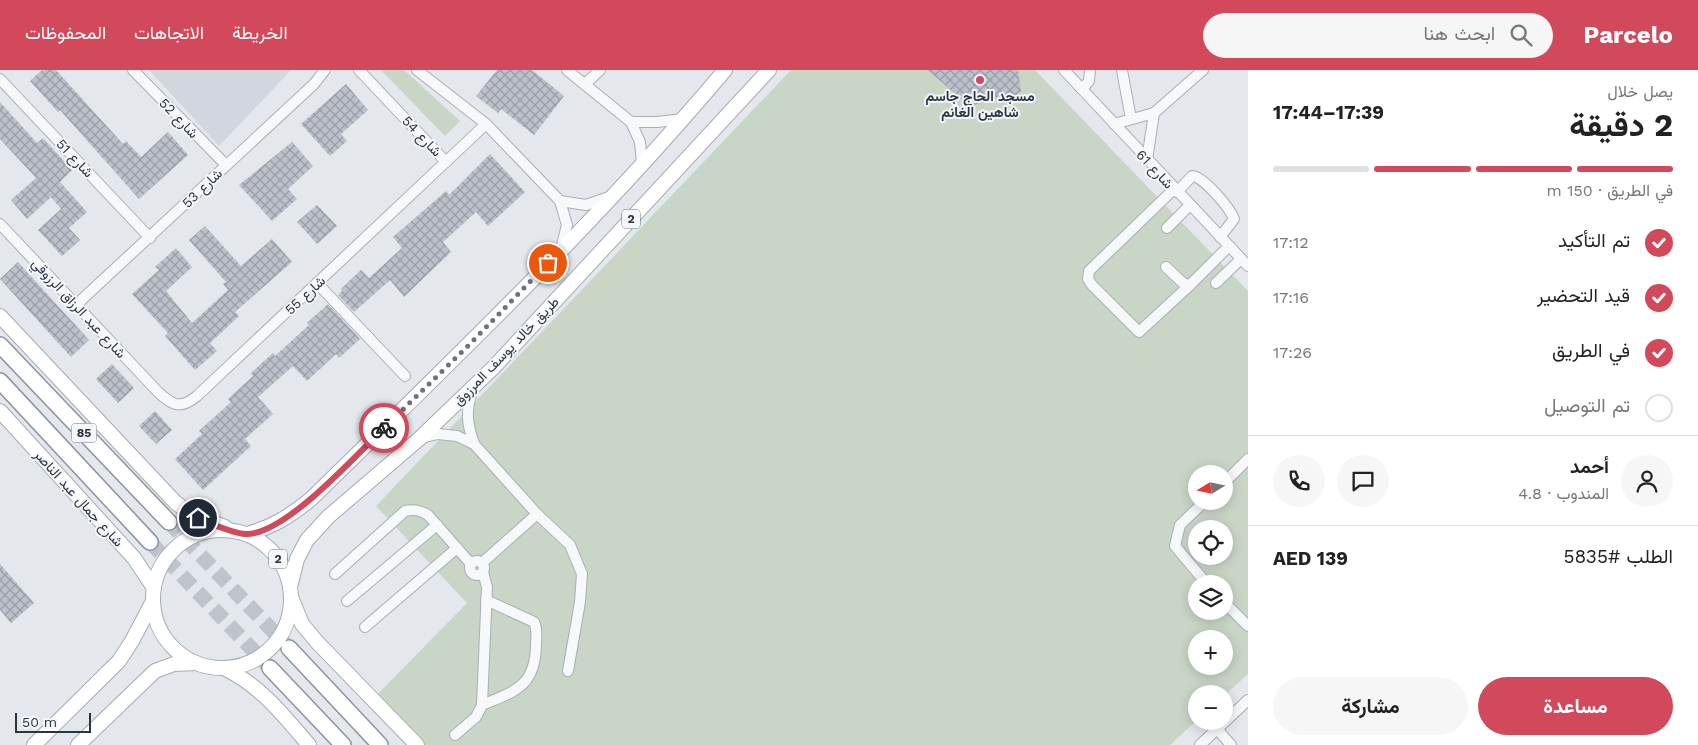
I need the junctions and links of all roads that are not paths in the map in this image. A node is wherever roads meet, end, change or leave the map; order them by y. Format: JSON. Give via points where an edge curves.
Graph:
{"nodes":[{"id":1,"x":133,"y":70,"type":"edge"},
{"id":2,"x":325,"y":70,"type":"edge"},
{"id":3,"x":359,"y":70,"type":"edge"},
{"id":4,"x":417,"y":70,"type":"edge"},
{"id":5,"x":566,"y":70,"type":"edge"},
{"id":6,"x":600,"y":70,"type":"edge"},
{"id":7,"x":725,"y":70,"type":"edge"},
{"id":8,"x":769,"y":70,"type":"edge"},
{"id":9,"x":1064,"y":70,"type":"edge"},
{"id":10,"x":1090,"y":70,"type":"edge"},
{"id":11,"x":1122,"y":70,"type":"edge"},
{"id":12,"x":1203,"y":70,"type":"edge"},
{"id":13,"x":0,"y":79,"type":"edge"},
{"id":14,"x":585,"y":84,"type":"junction"},
{"id":15,"x":1082,"y":89,"type":"junction"},
{"id":16,"x":1154,"y":112,"type":"junction"},
{"id":17,"x":683,"y":119,"type":"junction"},
{"id":18,"x":1131,"y":119,"type":"junction"},
{"id":19,"x":631,"y":122,"type":"junction"},
{"id":20,"x":486,"y":124,"type":"junction"},
{"id":21,"x":1114,"y":124,"type":"junction"},
{"id":22,"x":1147,"y":160,"type":"junction"},
{"id":23,"x":446,"y":162,"type":"junction"},
{"id":24,"x":642,"y":163,"type":"junction"},
{"id":25,"x":226,"y":165,"type":"junction"},
{"id":26,"x":1176,"y":190,"type":"junction"},
{"id":27,"x":611,"y":196,"type":"junction"},
{"id":28,"x":560,"y":201,"type":"junction"},
{"id":29,"x":1190,"y":205,"type":"junction"},
{"id":30,"x":0,"y":224,"type":"edge"},
{"id":31,"x":1167,"y":228,"type":"dead end"},
{"id":32,"x":1220,"y":237,"type":"junction"},
{"id":33,"x":150,"y":238,"type":"junction"},
{"id":34,"x":1229,"y":246,"type":"junction"},
{"id":35,"x":561,"y":249,"type":"junction"},
{"id":36,"x":1244,"y":263,"type":"edge"},
{"id":37,"x":1166,"y":267,"type":"dead end"},
{"id":38,"x":317,"y":283,"type":"junction"},
{"id":39,"x":1216,"y":283,"type":"dead end"},
{"id":40,"x":1190,"y":285,"type":"junction"},
{"id":41,"x":77,"y":304,"type":"junction"},
{"id":42,"x":0,"y":316,"type":"edge"},
{"id":43,"x":0,"y":345,"type":"edge"},
{"id":44,"x":405,"y":376,"type":"dead end"},
{"id":45,"x":0,"y":381,"type":"edge"},
{"id":46,"x":474,"y":386,"type":"junction"},
{"id":47,"x":158,"y":392,"type":"joint"},
{"id":48,"x":0,"y":411,"type":"edge"},
{"id":49,"x":419,"y":439,"type":"junction"},
{"id":50,"x":474,"y":444,"type":"junction"},
{"id":51,"x":1248,"y":459,"type":"edge"},
{"id":52,"x":1233,"y":474,"type":"edge"},
{"id":53,"x":1196,"y":510,"type":"edge"},
{"id":54,"x":537,"y":514,"type":"junction"},
{"id":55,"x":169,"y":522,"type":"tunnel mouth"},
{"id":56,"x":437,"y":525,"type":"junction"},
{"id":57,"x":232,"y":530,"type":"junction"},
{"id":58,"x":246,"y":534,"type":"junction"},
{"id":59,"x":150,"y":542,"type":"tunnel mouth"},
{"id":60,"x":457,"y":548,"type":"junction"},
{"id":61,"x":479,"y":566,"type":"junction"},
{"id":62,"x":334,"y":574,"type":"dead end"},
{"id":63,"x":1199,"y":575,"type":"edge"},
{"id":64,"x":290,"y":591,"type":"junction"},
{"id":65,"x":153,"y":595,"type":"junction"},
{"id":66,"x":486,"y":600,"type":"junction"},
{"id":67,"x":347,"y":601,"type":"dead end"},
{"id":68,"x":1233,"y":611,"type":"edge"},
{"id":69,"x":1248,"y":626,"type":"edge"},
{"id":70,"x":365,"y":627,"type":"dead end"},
{"id":71,"x":289,"y":648,"type":"tunnel mouth"},
{"id":72,"x":197,"y":663,"type":"junction"},
{"id":73,"x":224,"y":668,"type":"junction"},
{"id":74,"x":270,"y":668,"type":"tunnel mouth"},
{"id":75,"x":568,"y":671,"type":"dead end"},
{"id":76,"x":1248,"y":700,"type":"edge"},
{"id":77,"x":482,"y":705,"type":"junction"},
{"id":78,"x":1233,"y":714,"type":"edge"},
{"id":79,"x":1216,"y":730,"type":"edge"},
{"id":80,"x":1218,"y":730,"type":"edge"},
{"id":81,"x":455,"y":735,"type":"dead end"},
{"id":82,"x":1207,"y":743,"type":"edge"},
{"id":83,"x":35,"y":744,"type":"edge"},
{"id":84,"x":78,"y":745,"type":"edge"},
{"id":85,"x":309,"y":745,"type":"edge"},
{"id":86,"x":342,"y":745,"type":"edge"},
{"id":87,"x":380,"y":745,"type":"edge"},
{"id":88,"x":418,"y":745,"type":"edge"},
{"id":89,"x":1231,"y":745,"type":"edge"}],
"edges":[{"from":1,"to":25,"type":"street","name":"شارع 52"},
{"from":2,"to":25,"type":"street","name":"شارع 53"},
{"from":3,"to":23,"type":"street","name":"شارع 54"},
{"from":4,"to":20,"type":"street"},
{"from":5,"to":14,"type":"street"},
{"from":6,"to":14,"type":"street"},
{"from":7,"to":17,"type":"main road","number":"2"},
{"from":8,"to":46,"type":"main road","name":"طريق خالد يوسف المرزوق","number":"2"},
{"from":9,"to":15,"type":"street","name":"شارع 61"},
{"from":10,"to":15,"type":"street","via":[[1089,81]]},
{"from":11,"to":18,"type":"street"},
{"from":12,"to":16,"type":"street"},
{"from":13,"to":33,"type":"street","name":"شارع 51"},
{"from":14,"to":19,"type":"street"},
{"from":15,"to":21,"type":"street","name":"شارع 61"},
{"from":16,"to":18,"type":"street"},
{"from":16,"to":22,"type":"street"},
{"from":17,"to":19,"type":"street"},
{"from":17,"to":24,"type":"main road","number":"2"},
{"from":18,"to":21,"type":"street"},
{"from":19,"to":24,"type":"street","via":[[640,142]]},
{"from":20,"to":23,"type":"street","name":"شارع 54"},
{"from":20,"to":28,"type":"street"},
{"from":21,"to":22,"type":"street","name":"شارع 61"},
{"from":22,"to":26,"type":"street","name":"شارع 61"},
{"from":23,"to":38,"type":"street","name":"شارع 55"},
{"from":24,"to":27,"type":"main road","number":"2"},
{"from":25,"to":33,"type":"street","name":"شارع 53"},
{"from":26,"to":29,"type":"street","name":"شارع 61"},
{"from":26,"to":32,"type":"street","via":[[1192,176],[1201,178],[1234,219]]},
{"from":26,"to":40,"type":"street","via":[[1089,271],[1088,279],[1139,332]]},
{"from":27,"to":28,"type":"street","via":[[586,205]]},
{"from":27,"to":35,"type":"main road","number":"2"},
{"from":28,"to":35,"type":"street","via":[[567,225]]},
{"from":29,"to":31,"type":"street"},
{"from":29,"to":32,"type":"street","name":"شارع 61"},
{"from":30,"to":41,"type":"street","name":"شارع عبد الرزاق الرزوقي"},
{"from":32,"to":34,"type":"street","name":"شارع 61"},
{"from":33,"to":41,"type":"street","name":"شارع 53"},
{"from":34,"to":36,"type":"street","name":"شارع 61"},
{"from":34,"to":40,"type":"street"},
{"from":35,"to":58,"type":"main road","number":"2","via":[[470,344],[311,499],[269,528]]},
{"from":36,"to":39,"type":"street"},
{"from":37,"to":40,"type":"street","via":[[1183,283]]},
{"from":38,"to":44,"type":"street"},
{"from":38,"to":47,"type":"street","name":"شارع 55","via":[[192,400],[186,404],[170,403]]},
{"from":41,"to":47,"type":"street","name":"شارع عبد الرزاق الرزوقي"},
{"from":42,"to":57,"type":"main road","via":[[175,502],[189,513]]},
{"from":43,"to":55,"type":"highway","number":"85"},
{"from":45,"to":59,"type":"highway","name":"شارع جمال عبد الناصر","number":"85"},
{"from":46,"to":49,"type":"main road","name":"طريق خالد يوسف المرزوق","number":"2"},
{"from":46,"to":50,"type":"street","via":[[467,405],[467,425]]},
{"from":48,"to":65,"type":"main road","name":"شارع جمال عبد الناصر","via":[[134,558]]},
{"from":49,"to":50,"type":"street","via":[[438,434],[457,436]]},
{"from":49,"to":64,"type":"main road","name":"طريق خالد يوسف المرزوق","number":"2","via":[[328,517],[307,540],[297,558]]},
{"from":50,"to":54,"type":"street"},
{"from":51,"to":52,"type":"street"},
{"from":53,"to":63,"type":"street","via":[[1180,525],[1175,546]]},
{"from":54,"to":61,"type":"street"},
{"from":54,"to":75,"type":"street","via":[[570,546],[582,574]]},
{"from":56,"to":60,"type":"street"},
{"from":56,"to":62,"type":"street","via":[[423,512],[405,511]]},
{"from":56,"to":67,"type":"street"},
{"from":57,"to":58,"type":"main road","number":"2"},
{"from":57,"to":65,"type":"main road","number":"2","via":[[211,530],[184,541],[173,550],[160,568]]},
{"from":58,"to":64,"type":"main road","number":"2","via":[[262,542],[275,555],[285,570]]},
{"from":60,"to":61,"type":"street"},
{"from":60,"to":70,"type":"street"},
{"from":61,"to":66,"type":"street","via":[[487,584]]},
{"from":64,"to":73,"type":"main road","number":"2","via":[[288,620],[276,642],[258,658]]},
{"from":64,"to":88,"type":"main road","via":[[302,624],[316,642]]},
{"from":65,"to":72,"type":"main road","number":"2","via":[[156,621],[166,639],[179,653]]},
{"from":65,"to":83,"type":"main road","number":"2","via":[[132,642],[119,661]]},
{"from":66,"to":77,"type":"street"},
{"from":66,"to":77,"type":"street","via":[[534,622],[536,660],[533,670],[516,691]]},
{"from":68,"to":69,"type":"street"},
{"from":71,"to":87,"type":"highway"},
{"from":72,"to":73,"type":"main road","number":"2"},
{"from":72,"to":84,"type":"main road","number":"2","via":[[174,664],[155,671]]},
{"from":73,"to":85,"type":"main road","via":[[263,692]]},
{"from":74,"to":86,"type":"highway"},
{"from":76,"to":78,"type":"street"},
{"from":77,"to":81,"type":"street","via":[[476,717]]},
{"from":79,"to":82,"type":"street"},
{"from":80,"to":89,"type":"street"}]}
